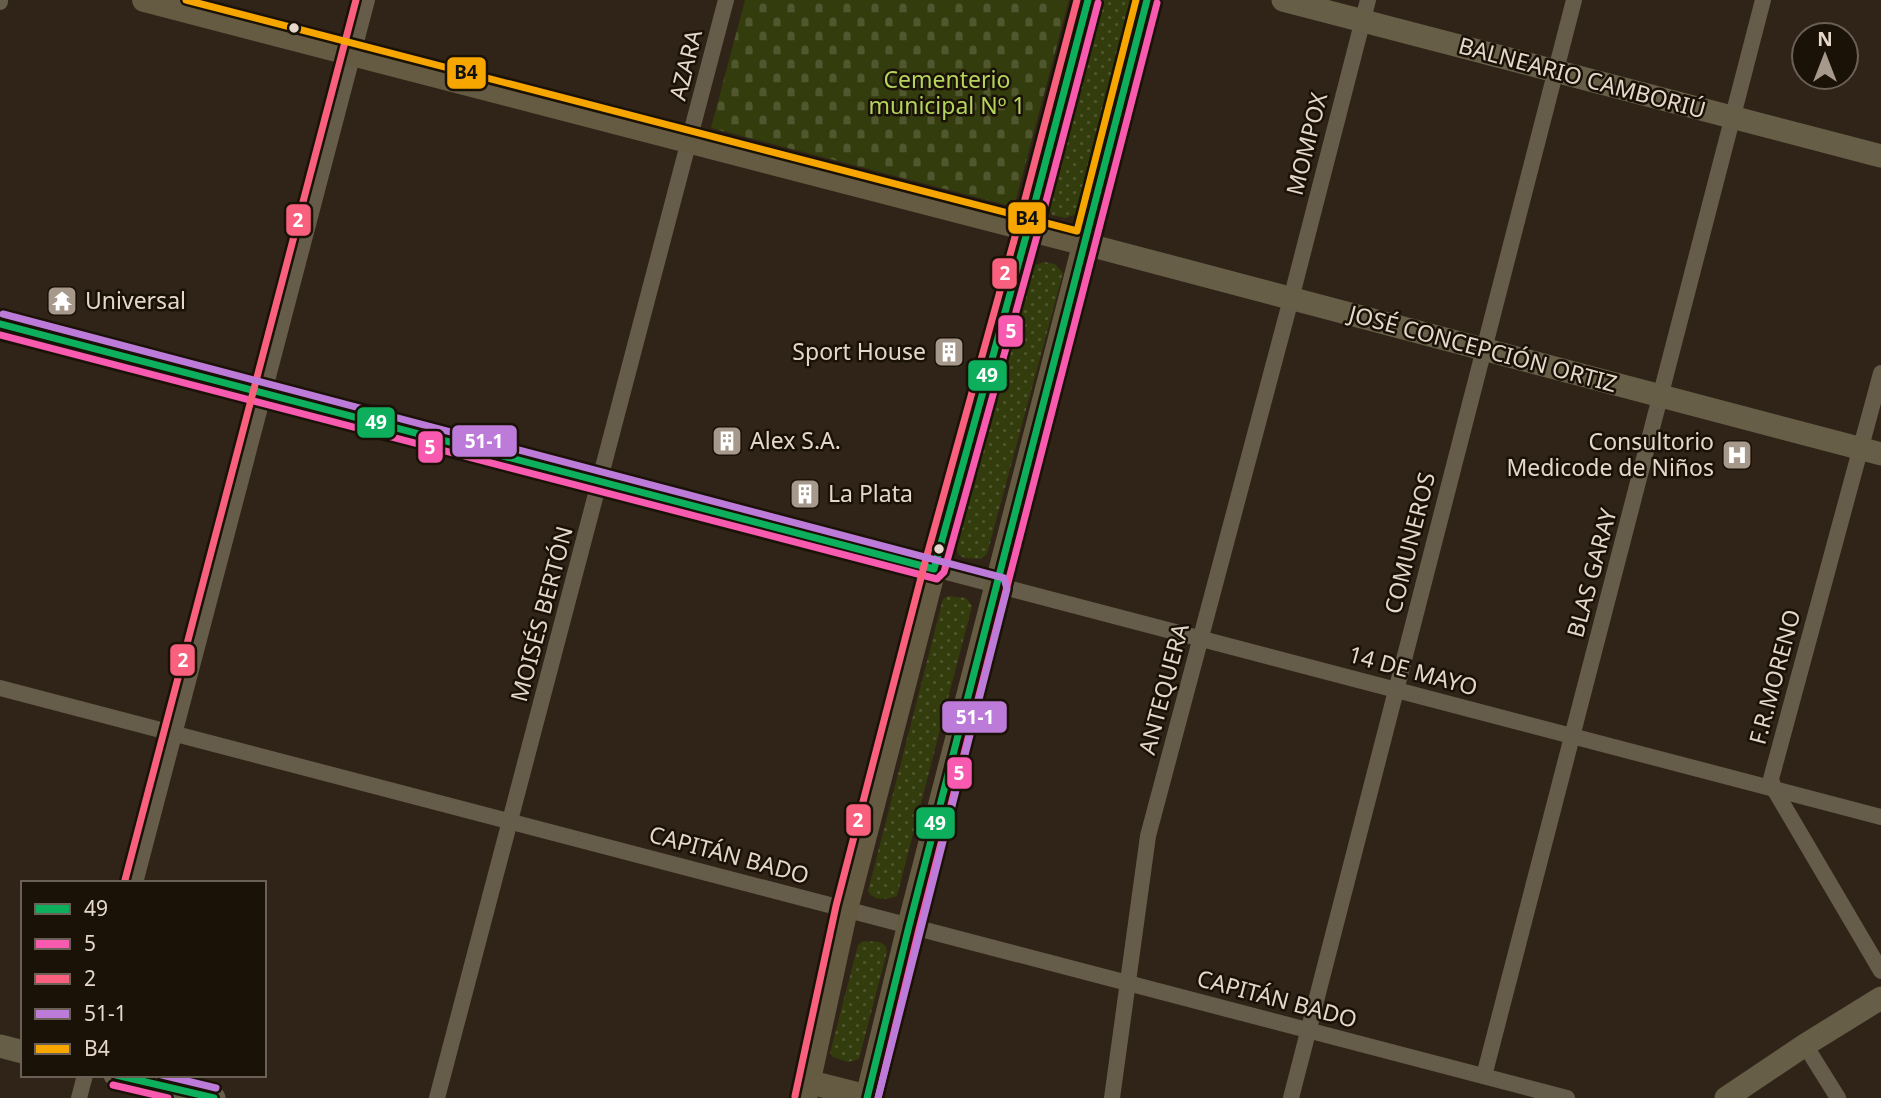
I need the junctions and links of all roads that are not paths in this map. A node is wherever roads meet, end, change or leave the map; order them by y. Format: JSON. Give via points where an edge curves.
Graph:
{"nodes":[{"id":1,"x":145,"y":0,"type":"edge"},
{"id":2,"x":367,"y":0,"type":"edge"},
{"id":3,"x":726,"y":0,"type":"edge"},
{"id":4,"x":1088,"y":0,"type":"edge"},
{"id":5,"x":1147,"y":0,"type":"edge"},
{"id":6,"x":1283,"y":0,"type":"edge"},
{"id":7,"x":1574,"y":0,"type":"edge"},
{"id":8,"x":1763,"y":0,"type":"edge"},
{"id":9,"x":1365,"y":10,"type":"edge"},
{"id":10,"x":353,"y":54,"type":"junction"},
{"id":11,"x":1556,"y":72,"type":"junction"},
{"id":12,"x":1733,"y":118,"type":"junction"},
{"id":13,"x":690,"y":142,"type":"junction"},
{"id":14,"x":1881,"y":156,"type":"edge"},
{"id":15,"x":1028,"y":229,"type":"junction"},
{"id":16,"x":1085,"y":244,"type":"junction"},
{"id":17,"x":1291,"y":299,"type":"junction"},
{"id":18,"x":0,"y":324,"type":"edge"},
{"id":19,"x":1484,"y":349,"type":"junction"},
{"id":20,"x":1881,"y":373,"type":"edge"},
{"id":21,"x":264,"y":393,"type":"junction"},
{"id":22,"x":1661,"y":396,"type":"junction"},
{"id":23,"x":1871,"y":451,"type":"edge"},
{"id":24,"x":600,"y":481,"type":"junction"},
{"id":25,"x":934,"y":569,"type":"junction"},
{"id":26,"x":997,"y":586,"type":"junction"},
{"id":27,"x":1201,"y":639,"type":"junction"},
{"id":28,"x":0,"y":688,"type":"edge"},
{"id":29,"x":1396,"y":690,"type":"junction"},
{"id":30,"x":174,"y":734,"type":"junction"},
{"id":31,"x":1573,"y":736,"type":"junction"},
{"id":32,"x":1774,"y":789,"type":"junction"},
{"id":33,"x":1881,"y":817,"type":"edge"},
{"id":34,"x":510,"y":821,"type":"junction"},
{"id":35,"x":136,"y":881,"type":"edge"},
{"id":36,"x":846,"y":909,"type":"junction"},
{"id":37,"x":909,"y":926,"type":"junction"},
{"id":38,"x":1881,"y":971,"type":"edge"},
{"id":39,"x":1127,"y":983,"type":"junction"},
{"id":40,"x":1881,"y":998,"type":"edge"},
{"id":41,"x":1309,"y":1030,"type":"junction"},
{"id":42,"x":1805,"y":1045,"type":"junction"},
{"id":43,"x":0,"y":1046,"type":"edge"},
{"id":44,"x":21,"y":1051,"type":"edge"},
{"id":45,"x":1484,"y":1076,"type":"junction"},
{"id":46,"x":84,"y":1077,"type":"edge"},
{"id":47,"x":124,"y":1077,"type":"edge"},
{"id":48,"x":807,"y":1090,"type":"edge"},
{"id":49,"x":79,"y":1098,"type":"edge"},
{"id":50,"x":214,"y":1098,"type":"edge"},
{"id":51,"x":437,"y":1098,"type":"edge"},
{"id":52,"x":869,"y":1098,"type":"edge"},
{"id":53,"x":1112,"y":1098,"type":"edge"},
{"id":54,"x":1291,"y":1098,"type":"edge"},
{"id":55,"x":1567,"y":1098,"type":"edge"},
{"id":56,"x":1727,"y":1098,"type":"edge"},
{"id":57,"x":1838,"y":1098,"type":"edge"}],
"edges":[{"from":1,"to":10,"type":"main road"},
{"from":2,"to":10,"type":"street"},
{"from":3,"to":13,"type":"street","name":"AZARA"},
{"from":4,"to":15,"type":"main road"},
{"from":5,"to":16,"type":"main road"},
{"from":6,"to":9,"type":"street","name":"BALNEARIO CAMBORIÚ"},
{"from":7,"to":11,"type":"street","name":"COMUNEROS"},
{"from":8,"to":12,"type":"street","name":"BLAS GARAY"},
{"from":9,"to":11,"type":"street","name":"BALNEARIO CAMBORIÚ"},
{"from":9,"to":17,"type":"street","name":"MOMPOX"},
{"from":10,"to":13,"type":"main road"},
{"from":10,"to":21,"type":"street"},
{"from":11,"to":12,"type":"street","name":"BALNEARIO CAMBORIÚ"},
{"from":11,"to":19,"type":"street","name":"COMUNEROS"},
{"from":12,"to":14,"type":"street","name":"BALNEARIO CAMBORIÚ"},
{"from":12,"to":22,"type":"street","name":"BLAS GARAY"},
{"from":13,"to":15,"type":"main road"},
{"from":13,"to":24,"type":"street","name":"MOISÉS BERTÓN"},
{"from":15,"to":16,"type":"main road"},
{"from":15,"to":25,"type":"main road"},
{"from":16,"to":17,"type":"street","name":"JOSÉ CONCEPCIÓN ORTIZ"},
{"from":16,"to":26,"type":"main road"},
{"from":17,"to":19,"type":"street","name":"JOSÉ CONCEPCIÓN ORTIZ"},
{"from":17,"to":27,"type":"street","name":"ANTEQUERA"},
{"from":18,"to":21,"type":"street","name":"14 DE MAYO"},
{"from":19,"to":22,"type":"street","name":"JOSÉ CONCEPCIÓN ORTIZ"},
{"from":19,"to":29,"type":"street","name":"COMUNEROS"},
{"from":20,"to":23,"type":"street","name":"F.R.MORENO"},
{"from":21,"to":24,"type":"street","name":"14 DE MAYO"},
{"from":21,"to":30,"type":"street"},
{"from":22,"to":23,"type":"street","name":"JOSÉ CONCEPCIÓN ORTIZ"},
{"from":22,"to":31,"type":"street","name":"BLAS GARAY"},
{"from":23,"to":32,"type":"street","name":"F.R.MORENO","via":[[1771,779]]},
{"from":24,"to":25,"type":"street","name":"14 DE MAYO"},
{"from":24,"to":34,"type":"street","name":"MOISÉS BERTÓN"},
{"from":25,"to":26,"type":"street","name":"14 DE MAYO"},
{"from":25,"to":36,"type":"main road"},
{"from":26,"to":27,"type":"street","name":"14 DE MAYO"},
{"from":26,"to":37,"type":"main road"},
{"from":27,"to":29,"type":"street","name":"14 DE MAYO"},
{"from":27,"to":39,"type":"street","name":"ANTEQUERA","via":[[1148,835]]},
{"from":28,"to":30,"type":"street","name":"CAPITÁN BADO"},
{"from":29,"to":31,"type":"street","name":"14 DE MAYO"},
{"from":29,"to":41,"type":"street","name":"COMUNEROS"},
{"from":30,"to":34,"type":"street","name":"CAPITÁN BADO"},
{"from":30,"to":35,"type":"street"},
{"from":31,"to":32,"type":"street","name":"14 DE MAYO"},
{"from":31,"to":45,"type":"street","name":"BLAS GARAY"},
{"from":32,"to":33,"type":"street","name":"14 DE MAYO"},
{"from":32,"to":38,"type":"street"},
{"from":34,"to":36,"type":"street","name":"CAPITÁN BADO"},
{"from":34,"to":51,"type":"street","name":"MOISÉS BERTÓN"},
{"from":36,"to":37,"type":"street","name":"CAPITÁN BADO"},
{"from":36,"to":48,"type":"main road"},
{"from":37,"to":39,"type":"street","name":"CAPITÁN BADO"},
{"from":37,"to":52,"type":"main road"},
{"from":39,"to":41,"type":"street","name":"CAPITÁN BADO"},
{"from":39,"to":53,"type":"street","name":"ANTEQUERA"},
{"from":40,"to":42,"type":"street"},
{"from":41,"to":45,"type":"street","name":"CAPITÁN BADO"},
{"from":41,"to":54,"type":"street","name":"COMUNEROS"},
{"from":42,"to":56,"type":"street"},
{"from":42,"to":57,"type":"street"},
{"from":43,"to":44,"type":"street"},
{"from":45,"to":55,"type":"street","name":"CAPITÁN BADO"},
{"from":46,"to":49,"type":"street"},
{"from":47,"to":50,"type":"street"},
{"from":48,"to":52,"type":"main road"}]}
